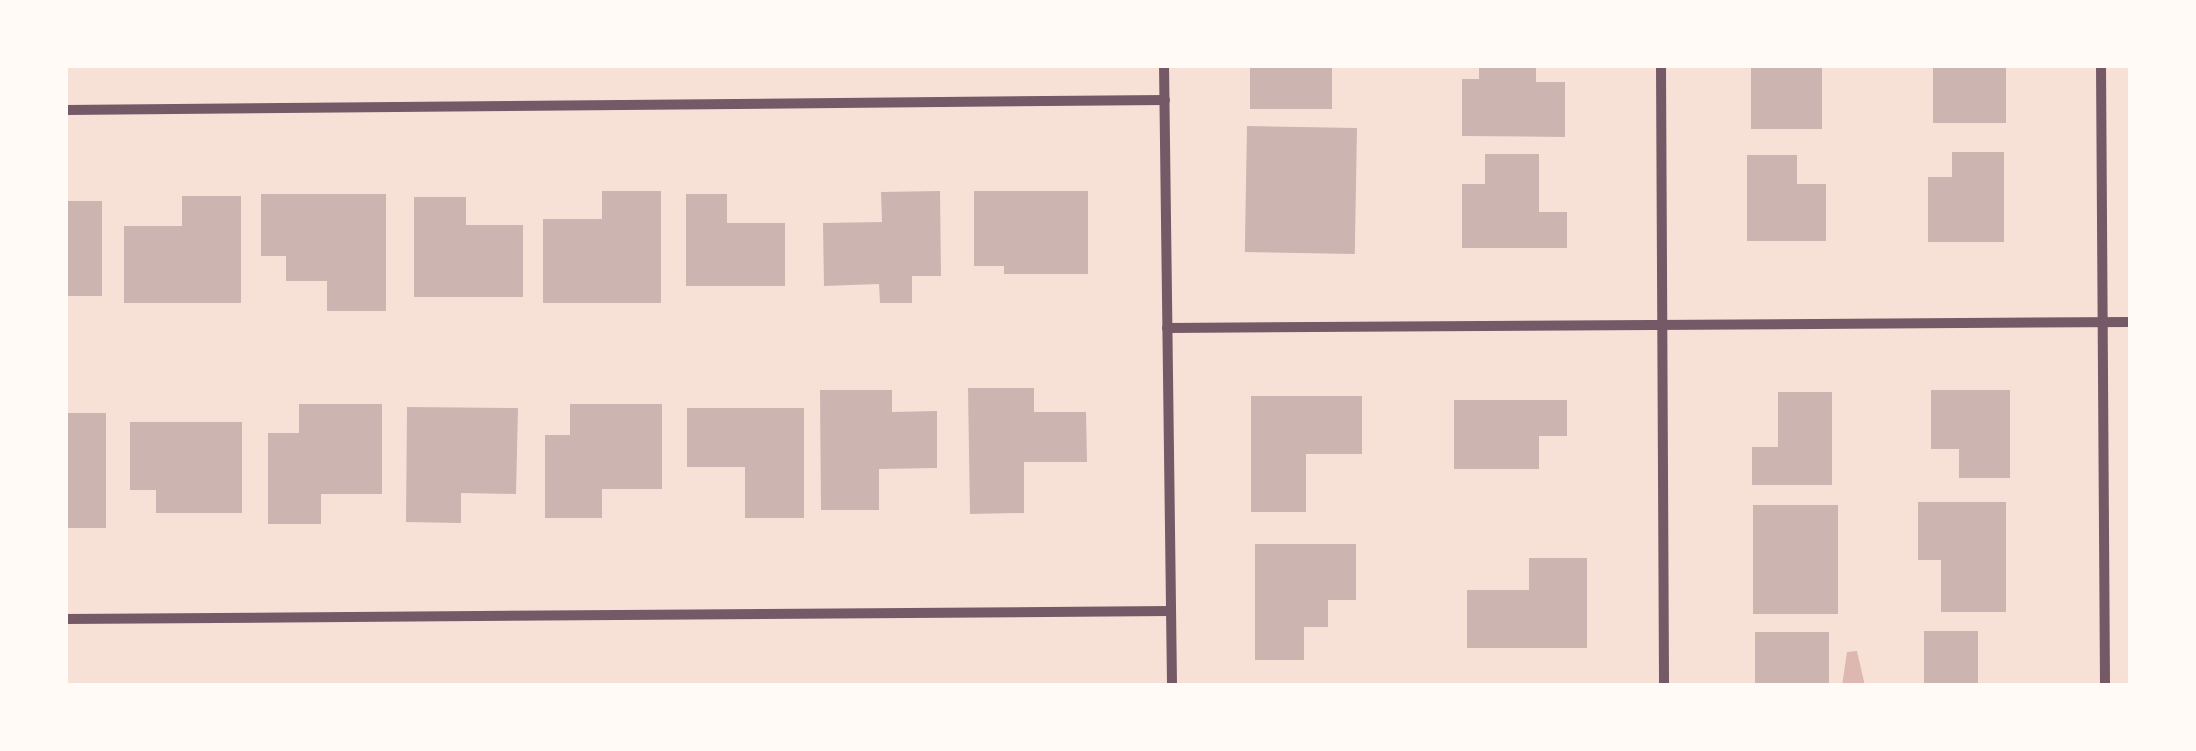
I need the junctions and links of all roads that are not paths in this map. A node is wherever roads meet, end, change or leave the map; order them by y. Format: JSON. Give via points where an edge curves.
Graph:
{"nodes":[{"id":1,"x":1164,"y":65,"type":"edge"},
{"id":2,"x":1661,"y":65,"type":"edge"},
{"id":3,"x":2101,"y":65,"type":"edge"},
{"id":4,"x":1165,"y":100,"type":"junction"},
{"id":5,"x":65,"y":110,"type":"edge"},
{"id":6,"x":2104,"y":322,"type":"junction"},
{"id":7,"x":2131,"y":322,"type":"edge"},
{"id":8,"x":1664,"y":324,"type":"junction"},
{"id":9,"x":1168,"y":328,"type":"junction"},
{"id":10,"x":1171,"y":611,"type":"junction"},
{"id":11,"x":65,"y":619,"type":"edge"},
{"id":12,"x":1172,"y":686,"type":"edge"},
{"id":13,"x":1664,"y":686,"type":"edge"},
{"id":14,"x":2105,"y":686,"type":"edge"}],
"edges":[{"from":1,"to":4,"type":"street"},
{"from":2,"to":8,"type":"street"},
{"from":3,"to":6,"type":"street"},
{"from":4,"to":5,"type":"street"},
{"from":4,"to":9,"type":"street"},
{"from":6,"to":7,"type":"street"},
{"from":6,"to":8,"type":"street"},
{"from":6,"to":14,"type":"street"},
{"from":8,"to":9,"type":"street"},
{"from":8,"to":13,"type":"street"},
{"from":9,"to":10,"type":"street"},
{"from":10,"to":11,"type":"street"},
{"from":10,"to":12,"type":"street"}]}
